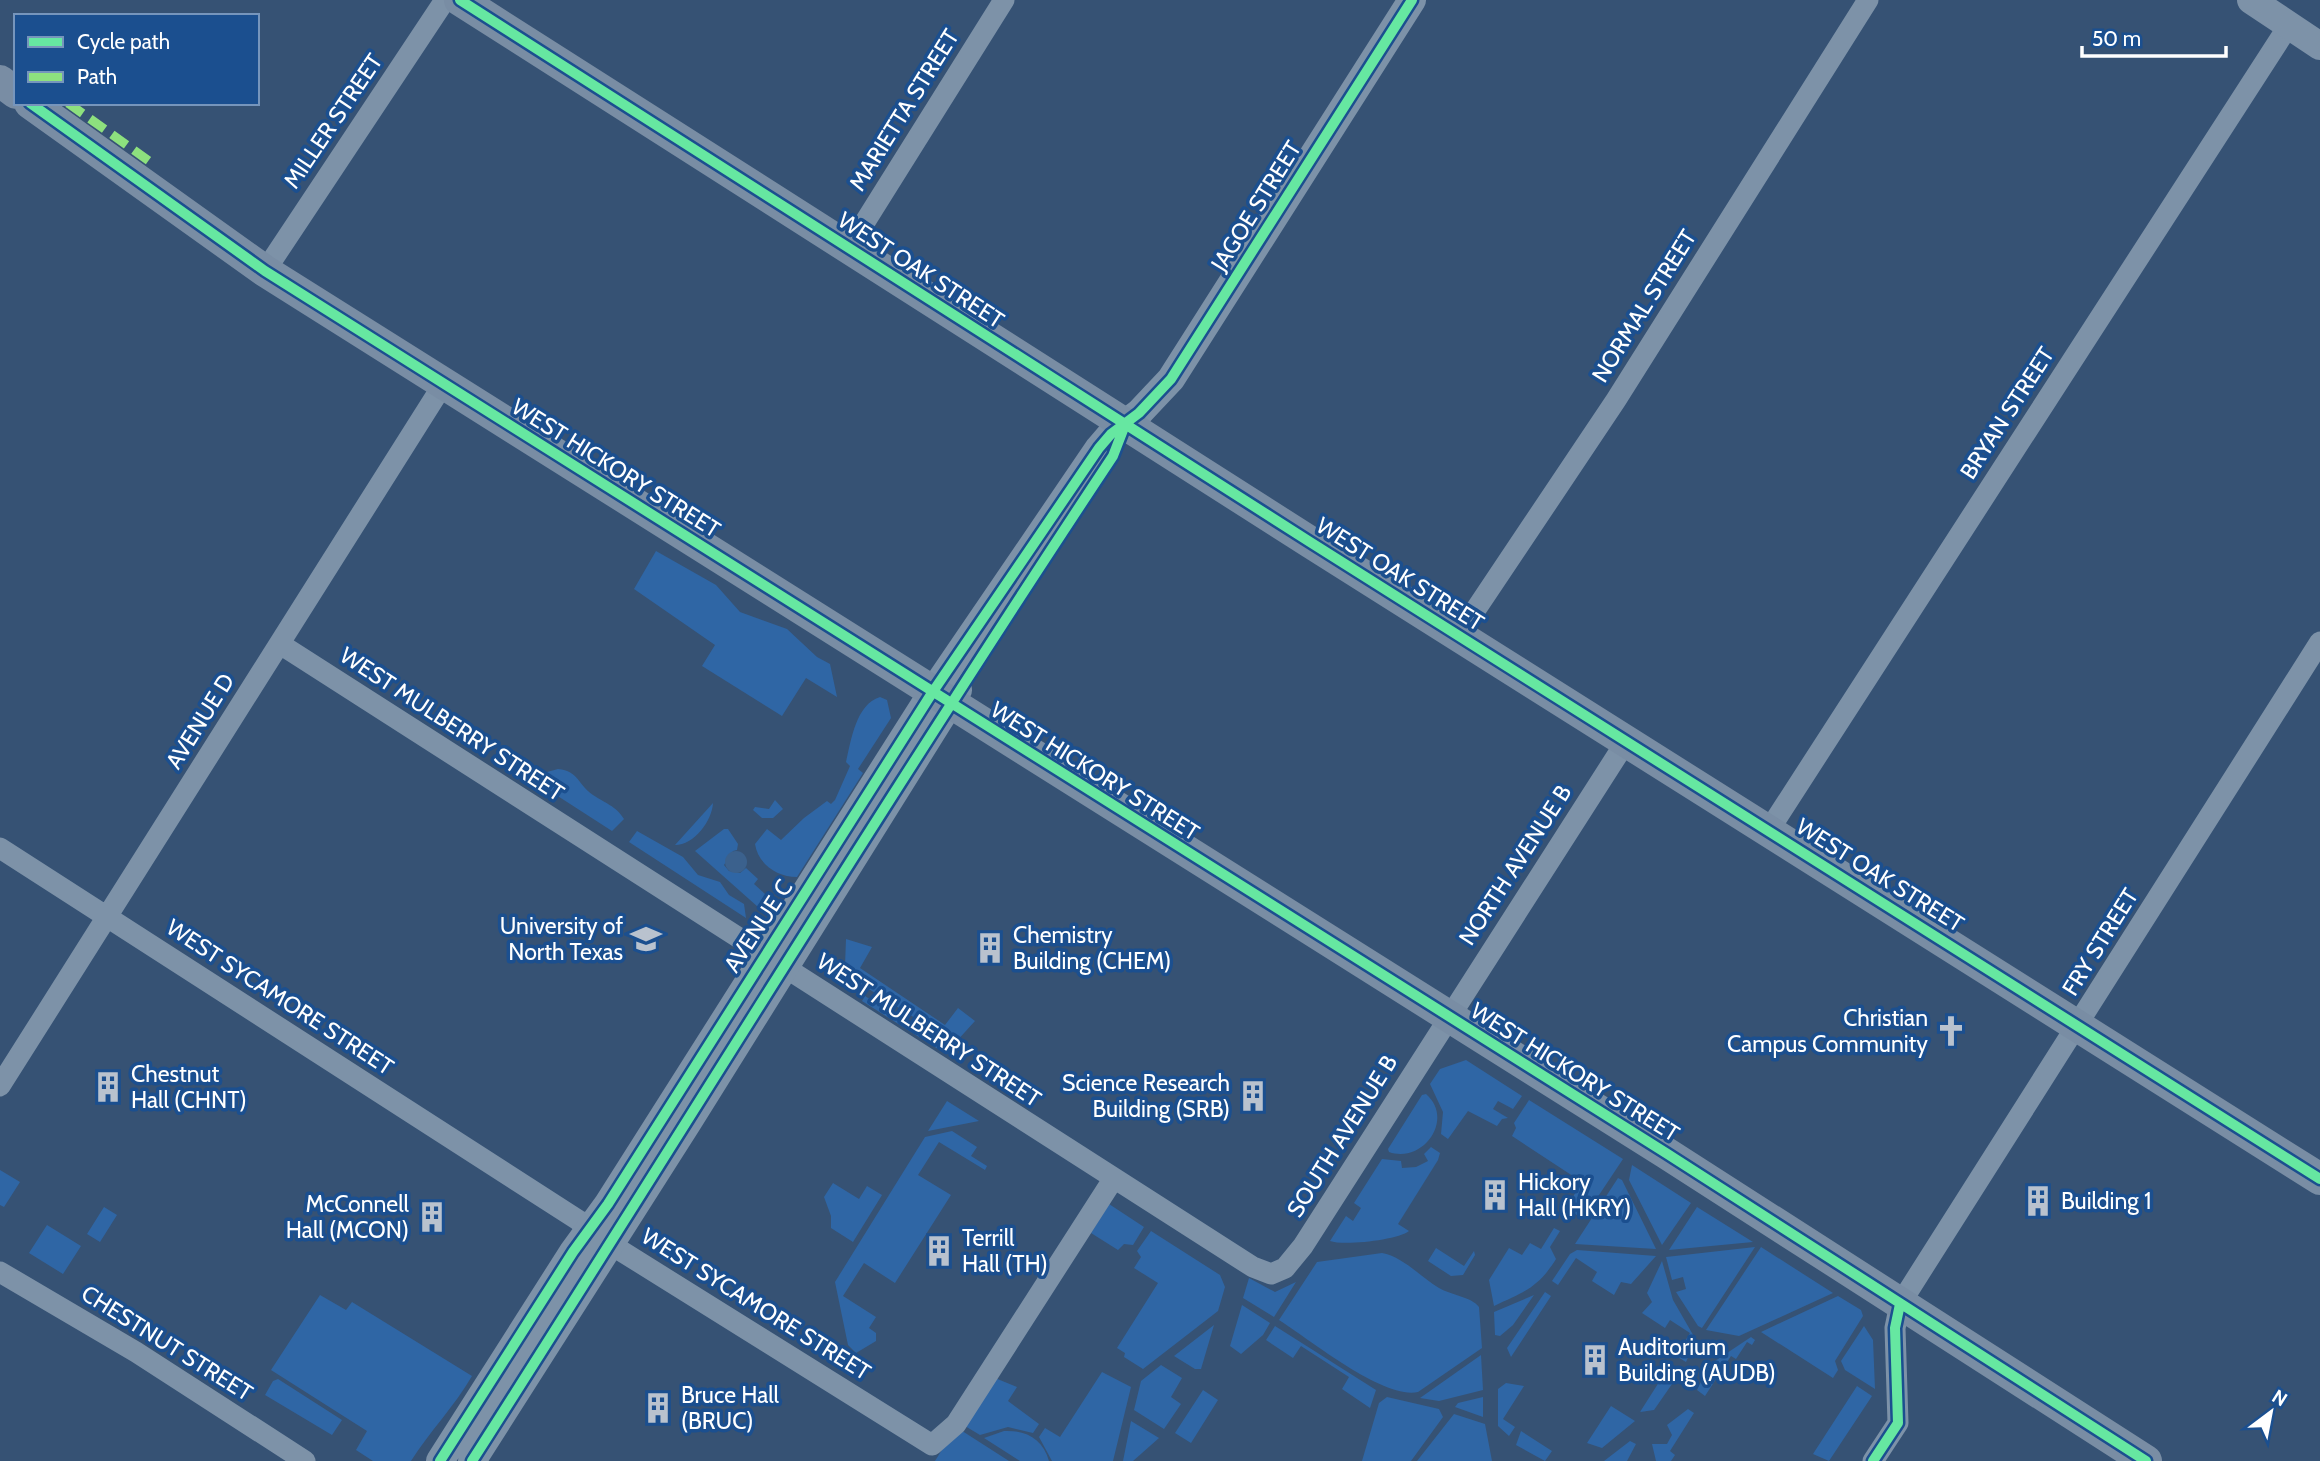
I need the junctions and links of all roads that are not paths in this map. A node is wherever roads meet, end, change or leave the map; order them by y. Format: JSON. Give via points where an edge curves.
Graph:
{"nodes":[{"id":1,"x":445,"y":0,"type":"edge"},
{"id":2,"x":460,"y":0,"type":"edge"},
{"id":3,"x":1004,"y":0,"type":"edge"},
{"id":4,"x":1412,"y":0,"type":"edge"},
{"id":5,"x":1868,"y":0,"type":"edge"},
{"id":6,"x":2251,"y":0,"type":"edge"},
{"id":7,"x":2289,"y":25,"type":"junction"},
{"id":8,"x":2320,"y":46,"type":"edge"},
{"id":9,"x":33,"y":105,"type":"edge"},
{"id":10,"x":848,"y":248,"type":"junction"},
{"id":11,"x":265,"y":271,"type":"junction"},
{"id":12,"x":444,"y":383,"type":"junction"},
{"id":13,"x":1125,"y":425,"type":"junction"},
{"id":14,"x":1458,"y":636,"type":"junction"},
{"id":15,"x":2320,"y":642,"type":"edge"},
{"id":16,"x":279,"y":644,"type":"junction"},
{"id":17,"x":940,"y":699,"type":"junction"},
{"id":18,"x":1627,"y":740,"type":"junction"},
{"id":19,"x":1769,"y":830,"type":"junction"},
{"id":20,"x":0,"y":849,"type":"edge"},
{"id":21,"x":107,"y":917,"type":"junction"},
{"id":22,"x":774,"y":962,"type":"junction"},
{"id":23,"x":1448,"y":1017,"type":"junction"},
{"id":24,"x":2079,"y":1026,"type":"junction"},
{"id":25,"x":0,"y":1086,"type":"edge"},
{"id":26,"x":1114,"y":1178,"type":"junction"},
{"id":27,"x":2320,"y":1179,"type":"edge"},
{"id":28,"x":600,"y":1236,"type":"junction"},
{"id":29,"x":0,"y":1272,"type":"edge"},
{"id":30,"x":1271,"y":1273,"type":"joint"},
{"id":31,"x":1900,"y":1304,"type":"junction"},
{"id":32,"x":305,"y":1461,"type":"edge"},
{"id":33,"x":440,"y":1461,"type":"edge"},
{"id":34,"x":472,"y":1461,"type":"edge"},
{"id":35,"x":1874,"y":1461,"type":"edge"},
{"id":36,"x":2146,"y":1461,"type":"edge"}],
"edges":[{"from":1,"to":11,"type":"street","name":"MILLER STREET"},
{"from":2,"to":10,"type":"main road","name":"WEST OAK STREET"},
{"from":3,"to":10,"type":"street","name":"MARIETTA STREET"},
{"from":4,"to":13,"type":"street","name":"JAGOE STREET","via":[[1171,379]]},
{"from":5,"to":14,"type":"street","name":"NORMAL STREET","via":[[1616,400]]},
{"from":6,"to":7,"type":"street"},
{"from":7,"to":8,"type":"street"},
{"from":7,"to":19,"type":"street","name":"BRYAN STREET"},
{"from":9,"to":11,"type":"main road","name":"WEST HICKORY STREET"},
{"from":10,"to":13,"type":"main road","name":"WEST OAK STREET"},
{"from":11,"to":12,"type":"main road","name":"WEST HICKORY STREET"},
{"from":12,"to":16,"type":"street","name":"AVENUE D"},
{"from":12,"to":17,"type":"main road","name":"WEST HICKORY STREET"},
{"from":13,"to":14,"type":"main road","name":"WEST OAK STREET"},
{"from":13,"to":17,"type":"street","via":[[1113,456]]},
{"from":14,"to":18,"type":"main road","name":"WEST OAK STREET"},
{"from":15,"to":24,"type":"street","name":"FRY STREET"},
{"from":16,"to":21,"type":"street","name":"AVENUE D"},
{"from":16,"to":22,"type":"street","name":"WEST MULBERRY STREET"},
{"from":17,"to":22,"type":"street"},
{"from":17,"to":23,"type":"main road","name":"WEST HICKORY STREET"},
{"from":18,"to":19,"type":"main road","name":"WEST OAK STREET"},
{"from":18,"to":23,"type":"street","name":"NORTH AVENUE B"},
{"from":19,"to":24,"type":"main road","name":"WEST OAK STREET"},
{"from":20,"to":21,"type":"street","name":"WEST SYCAMORE STREET"},
{"from":21,"to":25,"type":"street","name":"AVENUE D"},
{"from":21,"to":28,"type":"street","name":"WEST SYCAMORE STREET"},
{"from":22,"to":26,"type":"street","name":"WEST MULBERRY STREET"},
{"from":22,"to":28,"type":"street"},
{"from":23,"to":30,"type":"street","name":"SOUTH AVENUE B","via":[[1303,1246],[1285,1268]]},
{"from":23,"to":31,"type":"main road","name":"WEST HICKORY STREET"},
{"from":24,"to":27,"type":"main road","name":"WEST OAK STREET"},
{"from":24,"to":31,"type":"street","name":"FRY STREET"},
{"from":26,"to":28,"type":"street","name":"WEST SYCAMORE STREET","via":[[956,1423],[932,1445]]},
{"from":26,"to":30,"type":"street","name":"WEST MULBERRY STREET"},
{"from":28,"to":33,"type":"street"},
{"from":28,"to":34,"type":"street"},
{"from":29,"to":32,"type":"street","name":"CHESTNUT STREET","via":[[136,1352]]},
{"from":31,"to":35,"type":"street","via":[[1895,1328],[1898,1423]]},
{"from":31,"to":36,"type":"main road","name":"WEST HICKORY STREET"}]}
